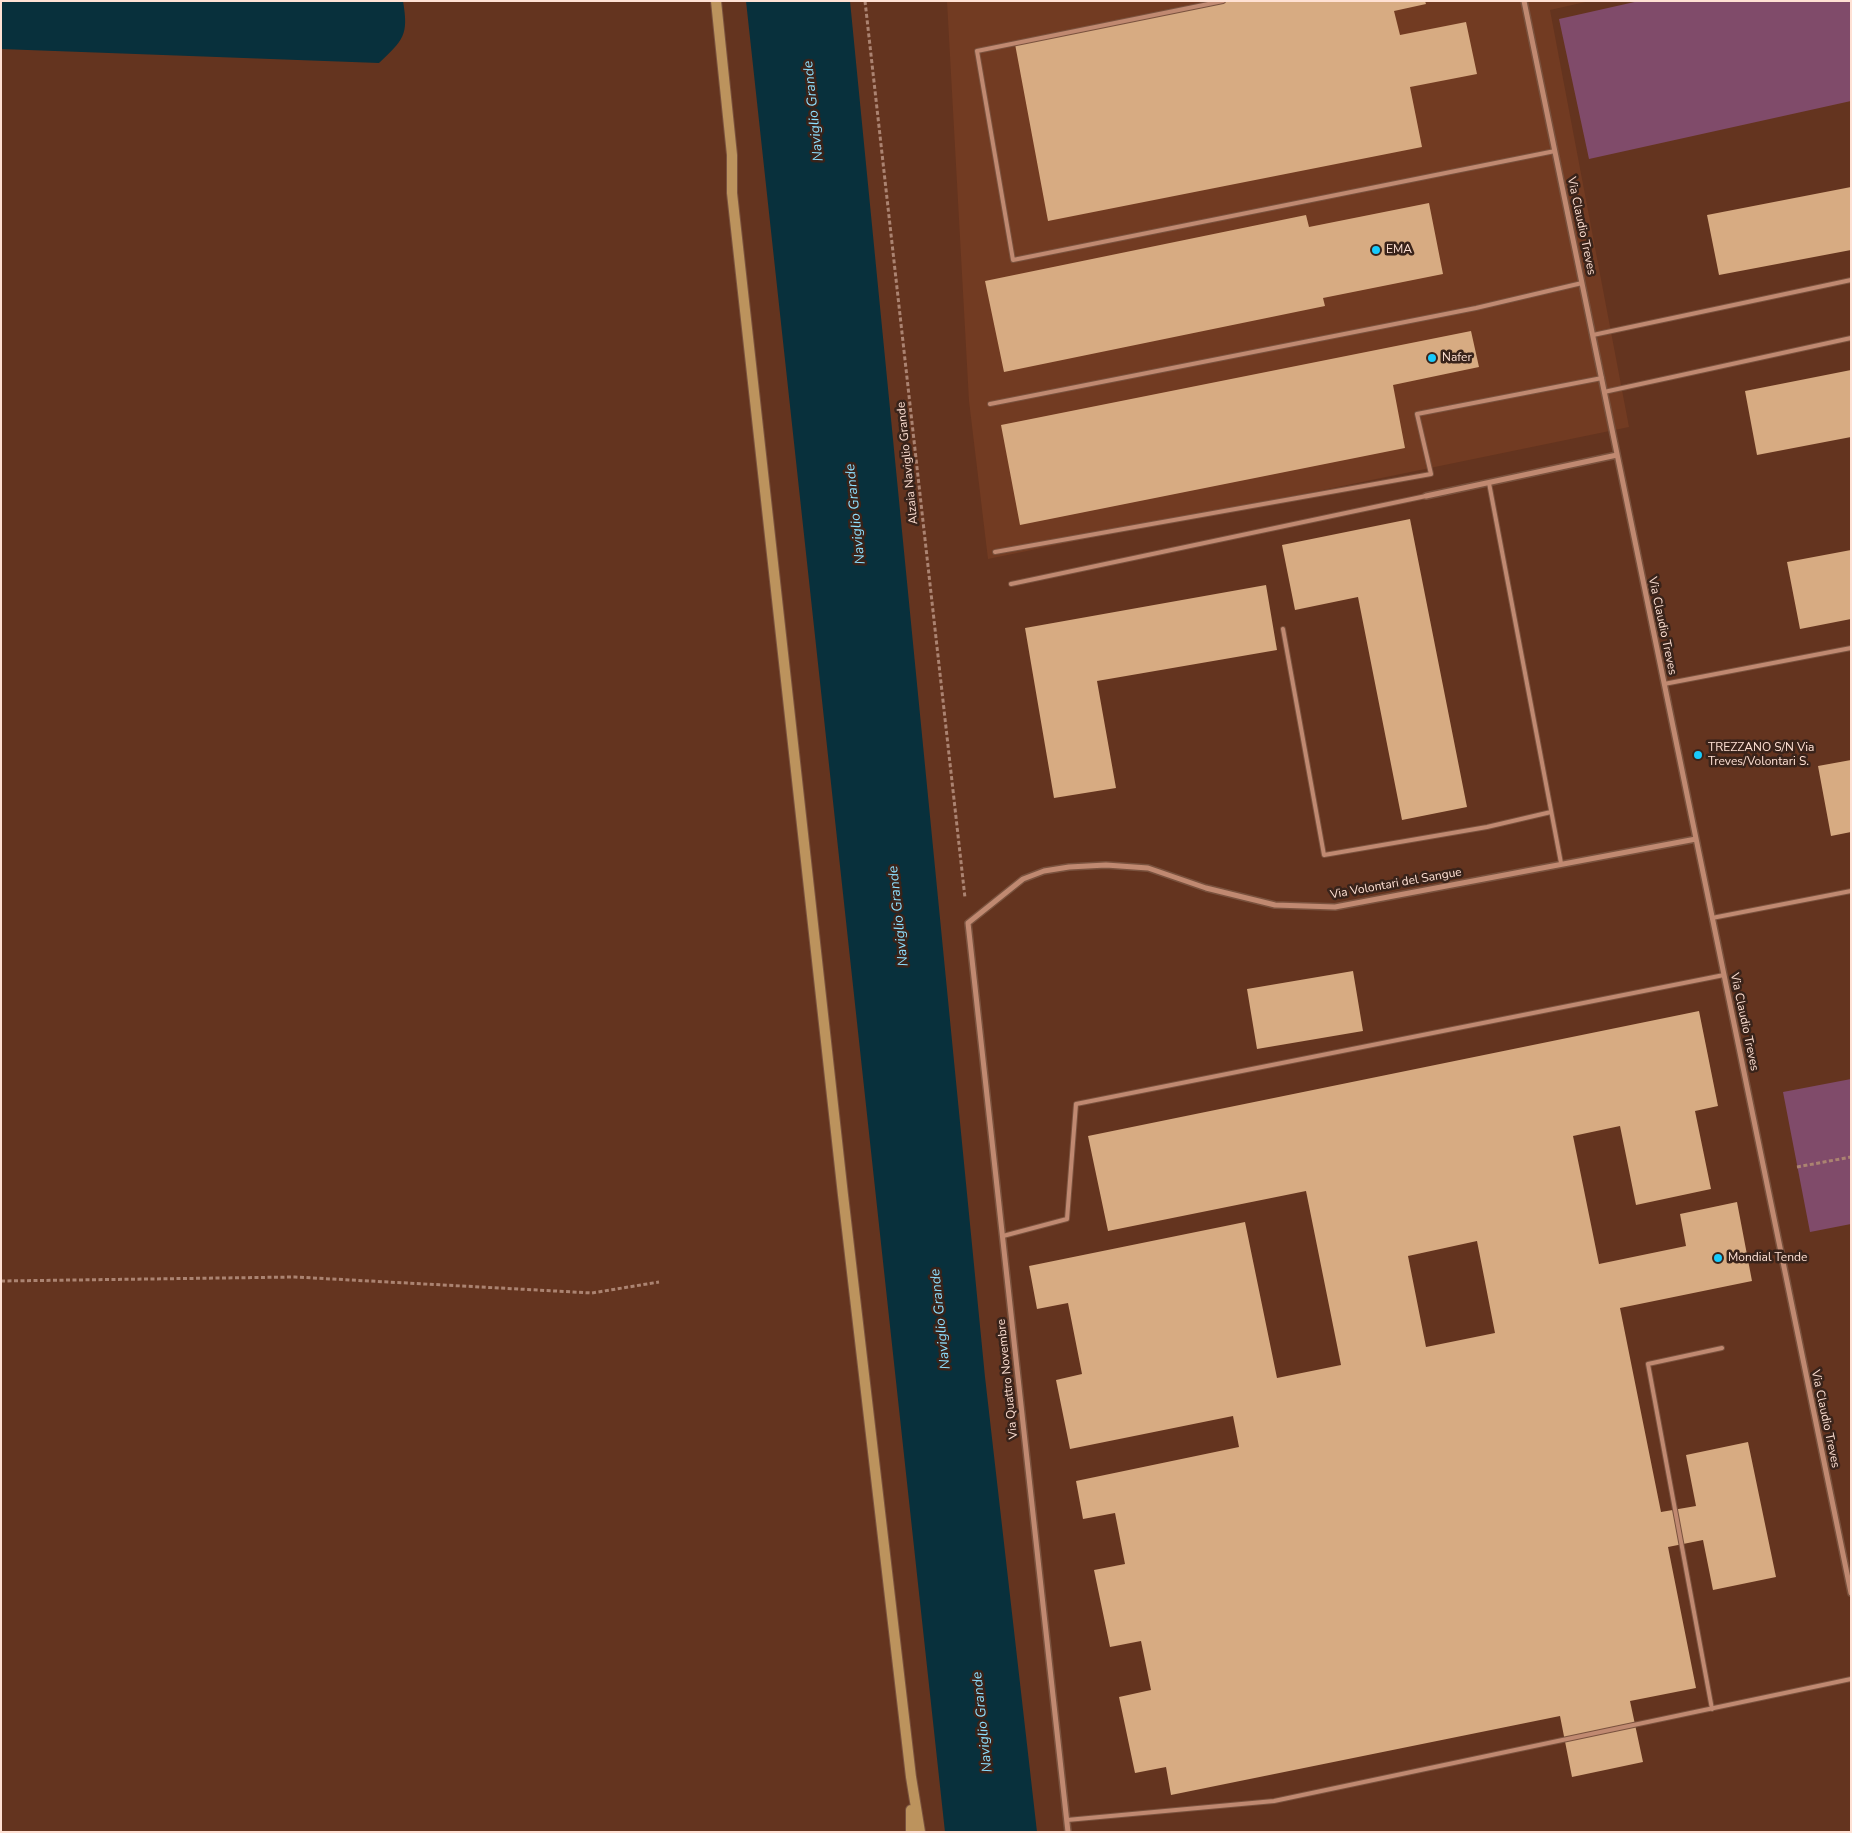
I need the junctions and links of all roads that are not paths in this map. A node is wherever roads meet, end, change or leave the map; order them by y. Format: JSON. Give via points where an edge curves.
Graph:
{"nodes":[{"id":1,"x":716,"y":1,"type":"edge"},
{"id":2,"x":1223,"y":1,"type":"edge"},
{"id":3,"x":1524,"y":1,"type":"edge"},
{"id":4,"x":1555,"y":151,"type":"junction"},
{"id":5,"x":1851,"y":280,"type":"edge"},
{"id":6,"x":1582,"y":283,"type":"junction"},
{"id":7,"x":1593,"y":334,"type":"junction"},
{"id":8,"x":1851,"y":338,"type":"edge"},
{"id":9,"x":1602,"y":378,"type":"junction"},
{"id":10,"x":1604,"y":392,"type":"junction"},
{"id":11,"x":990,"y":404,"type":"dead end"},
{"id":12,"x":1617,"y":456,"type":"junction"},
{"id":13,"x":1489,"y":483,"type":"junction"},
{"id":14,"x":1426,"y":496,"type":"joint"},
{"id":15,"x":995,"y":552,"type":"dead end"},
{"id":16,"x":1011,"y":584,"type":"dead end"},
{"id":17,"x":1283,"y":629,"type":"dead end"},
{"id":18,"x":1851,"y":648,"type":"edge"},
{"id":19,"x":1664,"y":684,"type":"junction"},
{"id":20,"x":1551,"y":812,"type":"junction"},
{"id":21,"x":1696,"y":839,"type":"junction"},
{"id":22,"x":1561,"y":863,"type":"junction"},
{"id":23,"x":1851,"y":891,"type":"edge"},
{"id":24,"x":1712,"y":918,"type":"junction"},
{"id":25,"x":968,"y":923,"type":"joint"},
{"id":26,"x":1724,"y":975,"type":"junction"},
{"id":27,"x":1003,"y":1236,"type":"junction"},
{"id":28,"x":1722,"y":1348,"type":"dead end"},
{"id":29,"x":1851,"y":1593,"type":"edge"},
{"id":30,"x":1851,"y":1679,"type":"edge"},
{"id":31,"x":1712,"y":1708,"type":"junction"},
{"id":32,"x":911,"y":1777,"type":"junction"},
{"id":33,"x":1067,"y":1820,"type":"junction"},
{"id":34,"x":911,"y":1832,"type":"edge"},
{"id":35,"x":920,"y":1832,"type":"edge"},
{"id":36,"x":1068,"y":1832,"type":"edge"}],
"edges":[{"from":1,"to":32,"type":"main road","via":[[732,156],[733,203],[841,1186]]},
{"from":2,"to":4,"type":"lane","via":[[978,51],[1013,260]]},
{"from":3,"to":4,"type":"street","name":"Via Claudio Treves"},
{"from":4,"to":6,"type":"street","name":"Via Claudio Treves"},
{"from":5,"to":7,"type":"lane"},
{"from":6,"to":7,"type":"street","name":"Via Claudio Treves"},
{"from":6,"to":11,"type":"lane","via":[[1476,308]]},
{"from":7,"to":9,"type":"street","name":"Via Claudio Treves"},
{"from":8,"to":10,"type":"lane"},
{"from":9,"to":10,"type":"street","name":"Via Claudio Treves"},
{"from":9,"to":15,"type":"lane","via":[[1417,414],[1431,474]]},
{"from":10,"to":12,"type":"street","name":"Via Claudio Treves"},
{"from":12,"to":13,"type":"street"},
{"from":12,"to":19,"type":"street","name":"Via Claudio Treves"},
{"from":13,"to":14,"type":"street"},
{"from":13,"to":20,"type":"lane"},
{"from":14,"to":16,"type":"lane"},
{"from":17,"to":20,"type":"lane","via":[[1324,855],[1487,827]]},
{"from":18,"to":19,"type":"lane"},
{"from":19,"to":21,"type":"street","name":"Via Claudio Treves"},
{"from":20,"to":22,"type":"lane"},
{"from":21,"to":22,"type":"street","name":"Via Volontari del Sangue"},
{"from":21,"to":24,"type":"street","name":"Via Claudio Treves"},
{"from":22,"to":25,"type":"street","name":"Via Volontari del Sangue","via":[[1334,907],[1275,905],[1206,888],[1148,868],[1069,867],[1044,871],[1023,880]]},
{"from":23,"to":24,"type":"lane"},
{"from":24,"to":26,"type":"street","name":"Via Claudio Treves"},
{"from":25,"to":27,"type":"street","name":"Via Quattro Novembre"},
{"from":26,"to":27,"type":"lane","via":[[1076,1104],[1067,1219]]},
{"from":26,"to":29,"type":"street","name":"Via Claudio Treves"},
{"from":27,"to":33,"type":"street","name":"Via Quattro Novembre"},
{"from":28,"to":31,"type":"lane","via":[[1648,1364]]},
{"from":30,"to":31,"type":"lane"},
{"from":31,"to":33,"type":"lane","via":[[1274,1801]]},
{"from":32,"to":34,"type":"main road"},
{"from":32,"to":35,"type":"main road"},
{"from":33,"to":36,"type":"street","name":"Via Quattro Novembre"}]}
